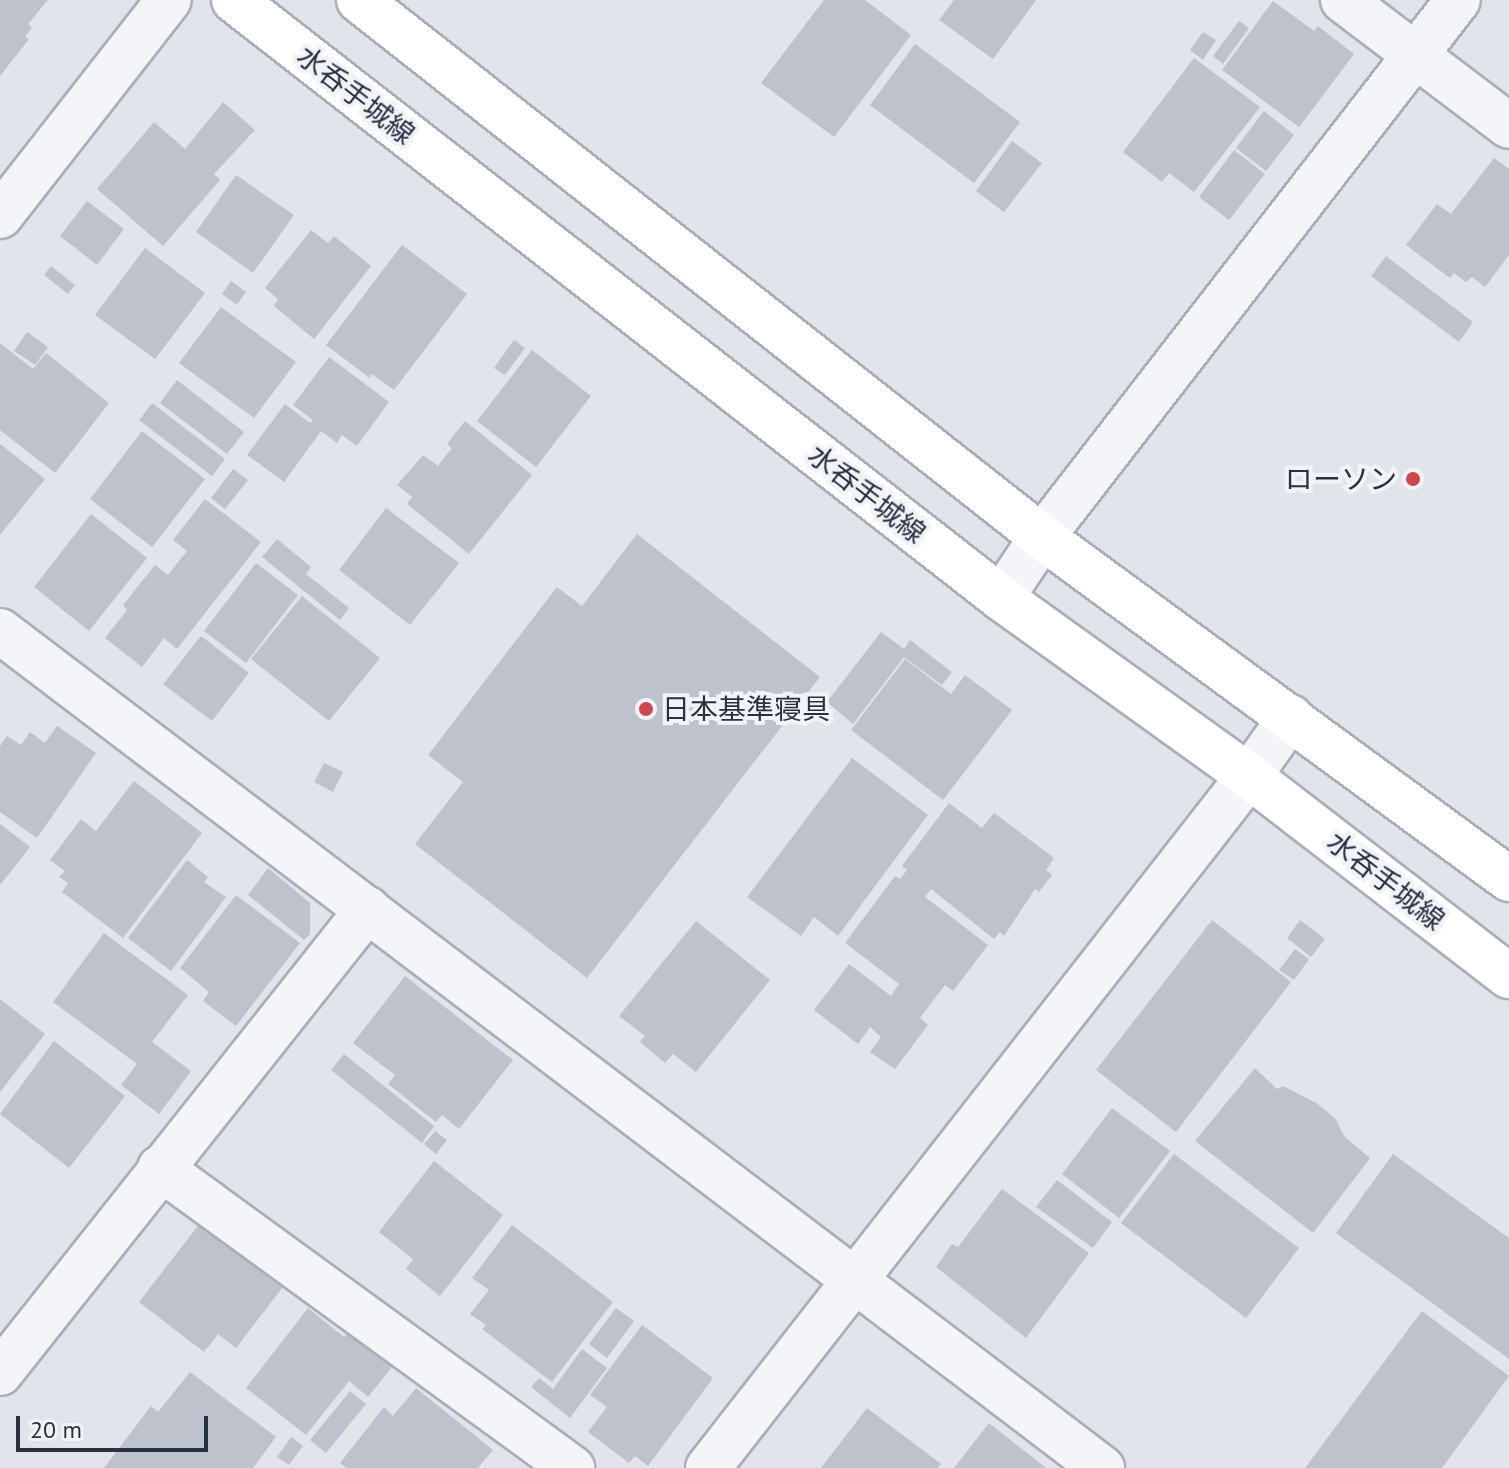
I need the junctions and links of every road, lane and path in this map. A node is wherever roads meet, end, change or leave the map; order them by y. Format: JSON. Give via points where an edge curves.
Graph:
{"nodes":[{"id":1,"x":169,"y":0,"type":"edge"},
{"id":2,"x":234,"y":0,"type":"edge"},
{"id":3,"x":359,"y":0,"type":"edge"},
{"id":4,"x":1343,"y":0,"type":"edge"},
{"id":5,"x":1458,"y":0,"type":"edge"},
{"id":6,"x":1416,"y":55,"type":"junction"},
{"id":7,"x":1509,"y":126,"type":"edge"},
{"id":8,"x":0,"y":216,"type":"edge"},
{"id":9,"x":1042,"y":537,"type":"junction"},
{"id":10,"x":1001,"y":598,"type":"junction"},
{"id":11,"x":0,"y":631,"type":"edge"},
{"id":12,"x":1291,"y":717,"type":"junction"},
{"id":13,"x":1249,"y":776,"type":"junction"},
{"id":14,"x":1509,"y":879,"type":"edge"},
{"id":15,"x":368,"y":909,"type":"junction"},
{"id":16,"x":1509,"y":976,"type":"edge"},
{"id":17,"x":160,"y":1168,"type":"junction"},
{"id":18,"x":855,"y":1280,"type":"junction"},
{"id":19,"x":0,"y":1373,"type":"edge"},
{"id":20,"x":572,"y":1468,"type":"edge"},
{"id":21,"x":708,"y":1468,"type":"edge"},
{"id":22,"x":1102,"y":1468,"type":"edge"}],
"edges":[{"from":1,"to":8,"type":"street"},
{"from":2,"to":10,"type":"main road","name":"水呑手城線"},
{"from":3,"to":9,"type":"main road"},
{"from":4,"to":6,"type":"street"},
{"from":5,"to":6,"type":"street"},
{"from":6,"to":7,"type":"street"},
{"from":6,"to":9,"type":"street"},
{"from":9,"to":10,"type":"street"},
{"from":9,"to":12,"type":"main road"},
{"from":10,"to":13,"type":"main road","name":"水呑手城線"},
{"from":11,"to":15,"type":"street"},
{"from":12,"to":13,"type":"street"},
{"from":12,"to":14,"type":"main road"},
{"from":13,"to":16,"type":"main road","name":"水呑手城線"},
{"from":13,"to":18,"type":"street"},
{"from":15,"to":17,"type":"street"},
{"from":15,"to":18,"type":"street"},
{"from":17,"to":19,"type":"street"},
{"from":17,"to":20,"type":"street"},
{"from":18,"to":21,"type":"street"},
{"from":18,"to":22,"type":"street"}]}
